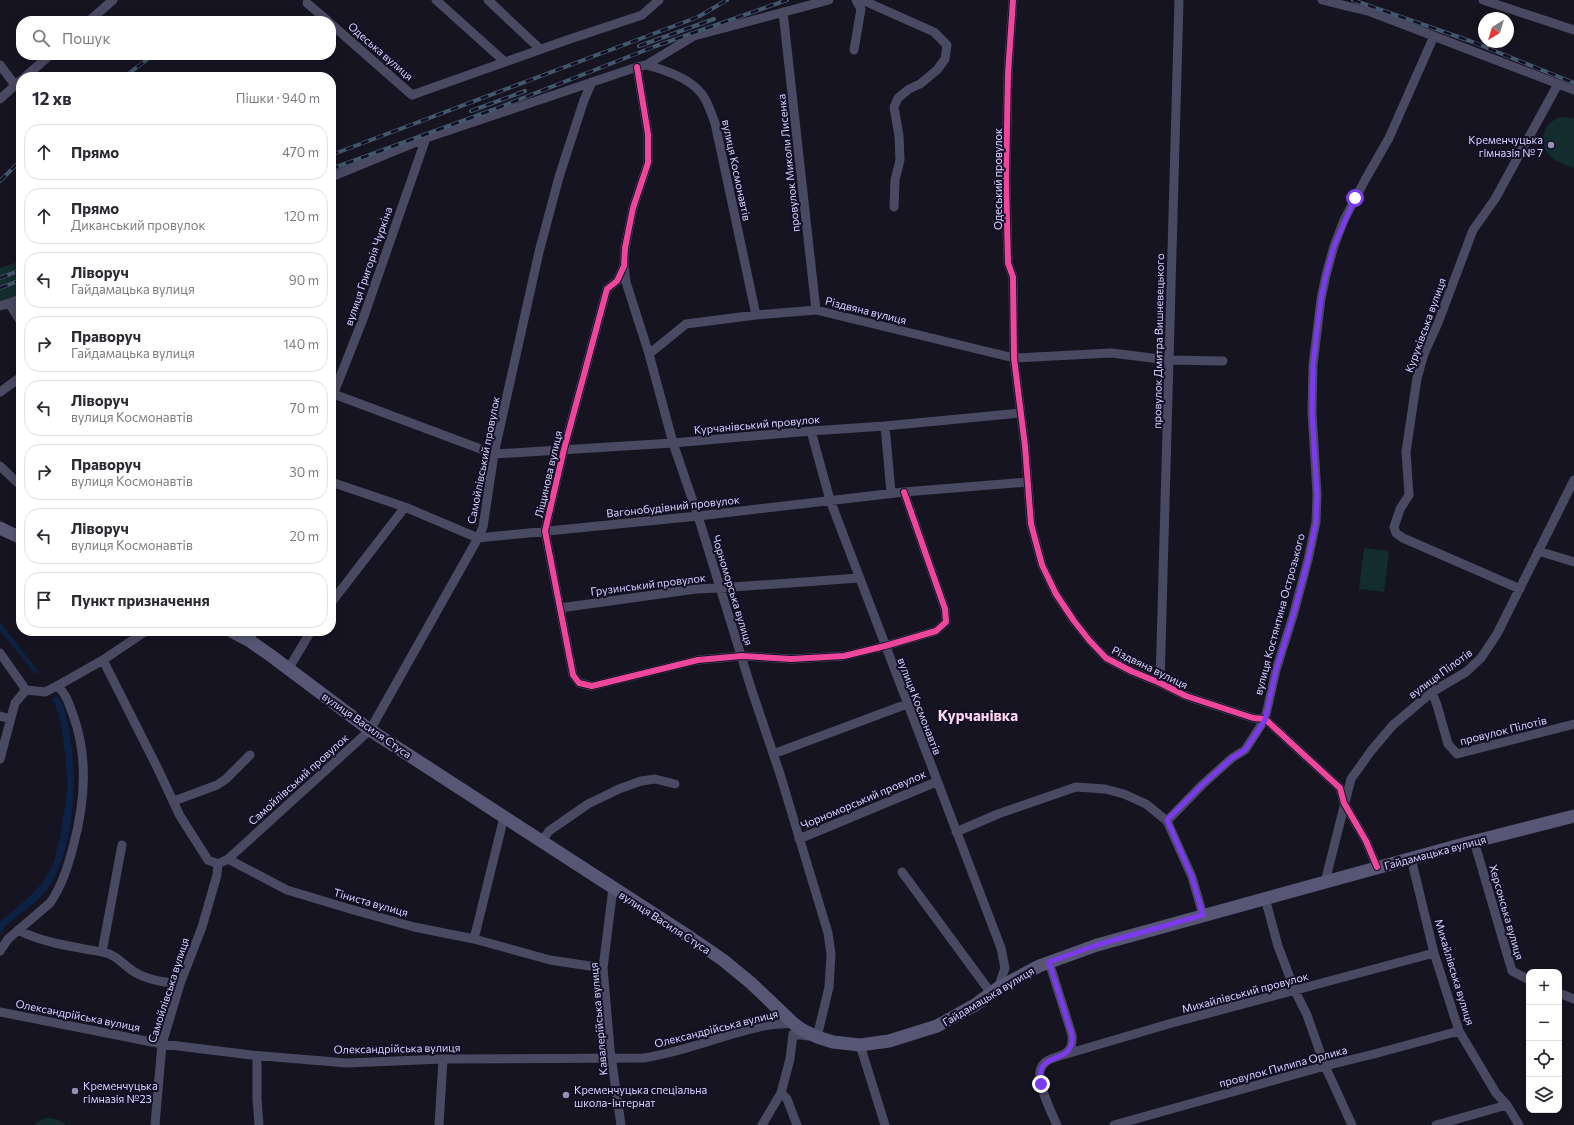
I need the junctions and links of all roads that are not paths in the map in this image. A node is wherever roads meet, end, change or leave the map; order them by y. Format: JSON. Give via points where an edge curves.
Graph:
{"nodes":[{"id":1,"x":113,"y":0,"type":"edge"},
{"id":2,"x":436,"y":0,"type":"edge"},
{"id":3,"x":488,"y":0,"type":"edge"},
{"id":4,"x":659,"y":0,"type":"edge"},
{"id":5,"x":829,"y":0,"type":"edge"},
{"id":6,"x":856,"y":0,"type":"edge"},
{"id":7,"x":862,"y":0,"type":"edge"},
{"id":8,"x":1013,"y":0,"type":"edge"},
{"id":9,"x":1179,"y":0,"type":"edge"},
{"id":10,"x":1322,"y":0,"type":"edge"},
{"id":11,"x":1483,"y":0,"type":"edge"},
{"id":12,"x":307,"y":3,"type":"dead end"},
{"id":13,"x":784,"y":12,"type":"junction"},
{"id":14,"x":95,"y":16,"type":"edge"},
{"id":15,"x":322,"y":16,"type":"edge"},
{"id":16,"x":336,"y":28,"type":"edge"},
{"id":17,"x":1574,"y":30,"type":"edge"},
{"id":18,"x":1434,"y":36,"type":"junction"},
{"id":19,"x":540,"y":49,"type":"junction"},
{"id":20,"x":854,"y":50,"type":"dead end"},
{"id":21,"x":44,"y":60,"type":"edge"},
{"id":22,"x":505,"y":62,"type":"junction"},
{"id":23,"x":0,"y":65,"type":"edge"},
{"id":24,"x":642,"y":66,"type":"junction"},
{"id":25,"x":31,"y":72,"type":"edge"},
{"id":26,"x":16,"y":80,"type":"edge"},
{"id":27,"x":592,"y":82,"type":"junction"},
{"id":28,"x":16,"y":84,"type":"edge"},
{"id":29,"x":1558,"y":84,"type":"junction"},
{"id":30,"x":1574,"y":90,"type":"edge"},
{"id":31,"x":0,"y":99,"type":"edge"},
{"id":32,"x":426,"y":138,"type":"junction"},
{"id":33,"x":336,"y":175,"type":"edge"},
{"id":34,"x":894,"y":207,"type":"dead end"},
{"id":35,"x":624,"y":266,"type":"junction"},
{"id":36,"x":16,"y":301,"type":"edge"},
{"id":37,"x":9,"y":303,"type":"junction"},
{"id":38,"x":0,"y":306,"type":"edge"},
{"id":39,"x":816,"y":310,"type":"junction"},
{"id":40,"x":16,"y":314,"type":"edge"},
{"id":41,"x":756,"y":315,"type":"junction"},
{"id":42,"x":649,"y":354,"type":"junction"},
{"id":43,"x":1014,"y":358,"type":"junction"},
{"id":44,"x":1169,"y":360,"type":"junction"},
{"id":45,"x":1223,"y":361,"type":"dead end"},
{"id":46,"x":16,"y":380,"type":"edge"},
{"id":47,"x":336,"y":386,"type":"edge"},
{"id":48,"x":0,"y":392,"type":"edge"},
{"id":49,"x":336,"y":397,"type":"edge"},
{"id":50,"x":1021,"y":413,"type":"junction"},
{"id":51,"x":885,"y":426,"type":"junction"},
{"id":52,"x":811,"y":431,"type":"junction"},
{"id":53,"x":673,"y":443,"type":"junction"},
{"id":54,"x":564,"y":449,"type":"junction"},
{"id":55,"x":494,"y":454,"type":"junction"},
{"id":56,"x":0,"y":466,"type":"edge"},
{"id":57,"x":1574,"y":480,"type":"edge"},
{"id":58,"x":16,"y":481,"type":"edge"},
{"id":59,"x":1027,"y":482,"type":"junction"},
{"id":60,"x":336,"y":484,"type":"edge"},
{"id":61,"x":904,"y":492,"type":"junction"},
{"id":62,"x":890,"y":493,"type":"junction"},
{"id":63,"x":830,"y":500,"type":"junction"},
{"id":64,"x":405,"y":507,"type":"junction"},
{"id":65,"x":698,"y":516,"type":"junction"},
{"id":66,"x":0,"y":528,"type":"edge"},
{"id":67,"x":545,"y":531,"type":"junction"},
{"id":68,"x":16,"y":536,"type":"edge"},
{"id":69,"x":478,"y":538,"type":"junction"},
{"id":70,"x":1538,"y":551,"type":"junction"},
{"id":71,"x":1574,"y":562,"type":"edge"},
{"id":72,"x":859,"y":578,"type":"junction"},
{"id":73,"x":719,"y":588,"type":"junction"},
{"id":74,"x":1520,"y":589,"type":"junction"},
{"id":75,"x":336,"y":597,"type":"edge"},
{"id":76,"x":560,"y":608,"type":"junction"},
{"id":77,"x":139,"y":636,"type":"edge"},
{"id":78,"x":251,"y":636,"type":"edge"},
{"id":79,"x":308,"y":636,"type":"edge"},
{"id":80,"x":885,"y":646,"type":"junction"},
{"id":81,"x":0,"y":653,"type":"edge"},
{"id":82,"x":742,"y":656,"type":"junction"},
{"id":83,"x":103,"y":660,"type":"junction"},
{"id":84,"x":289,"y":668,"type":"junction"},
{"id":85,"x":1160,"y":683,"type":"junction"},
{"id":86,"x":56,"y":686,"type":"junction"},
{"id":87,"x":26,"y":690,"type":"junction"},
{"id":88,"x":1432,"y":692,"type":"junction"},
{"id":89,"x":907,"y":704,"type":"junction"},
{"id":90,"x":0,"y":716,"type":"edge"},
{"id":91,"x":10,"y":719,"type":"junction"},
{"id":92,"x":1265,"y":720,"type":"junction"},
{"id":93,"x":1574,"y":724,"type":"edge"},
{"id":94,"x":370,"y":730,"type":"junction"},
{"id":95,"x":773,"y":754,"type":"junction"},
{"id":96,"x":250,"y":755,"type":"dead end"},
{"id":97,"x":0,"y":759,"type":"edge"},
{"id":98,"x":936,"y":782,"type":"junction"},
{"id":99,"x":675,"y":784,"type":"dead end"},
{"id":100,"x":174,"y":801,"type":"junction"},
{"id":101,"x":1344,"y":803,"type":"junction"},
{"id":102,"x":1574,"y":816,"type":"edge"},
{"id":103,"x":504,"y":817,"type":"junction"},
{"id":104,"x":1167,"y":820,"type":"junction"},
{"id":105,"x":956,"y":832,"type":"junction"},
{"id":106,"x":799,"y":839,"type":"junction"},
{"id":107,"x":542,"y":841,"type":"junction"},
{"id":108,"x":1474,"y":841,"type":"junction"},
{"id":109,"x":122,"y":845,"type":"dead end"},
{"id":110,"x":1411,"y":858,"type":"junction"},
{"id":111,"x":228,"y":859,"type":"junction"},
{"id":112,"x":218,"y":864,"type":"junction"},
{"id":113,"x":1377,"y":867,"type":"junction"},
{"id":114,"x":902,"y":872,"type":"dead end"},
{"id":115,"x":1325,"y":882,"type":"junction"},
{"id":116,"x":613,"y":888,"type":"junction"},
{"id":117,"x":1265,"y":898,"type":"junction"},
{"id":118,"x":1203,"y":915,"type":"junction"},
{"id":119,"x":18,"y":930,"type":"junction"},
{"id":120,"x":474,"y":939,"type":"junction"},
{"id":121,"x":0,"y":951,"type":"edge"},
{"id":122,"x":102,"y":952,"type":"junction"},
{"id":123,"x":1434,"y":953,"type":"junction"},
{"id":124,"x":1049,"y":962,"type":"junction"},
{"id":125,"x":603,"y":968,"type":"junction"},
{"id":126,"x":1526,"y":978,"type":"edge"},
{"id":127,"x":180,"y":984,"type":"junction"},
{"id":128,"x":994,"y":991,"type":"junction"},
{"id":129,"x":1295,"y":991,"type":"junction"},
{"id":130,"x":1562,"y":994,"type":"edge"},
{"id":131,"x":1574,"y":999,"type":"edge"},
{"id":132,"x":0,"y":1012,"type":"edge"},
{"id":133,"x":793,"y":1029,"type":"junction"},
{"id":134,"x":1459,"y":1031,"type":"junction"},
{"id":135,"x":817,"y":1037,"type":"junction"},
{"id":136,"x":162,"y":1044,"type":"junction"},
{"id":137,"x":860,"y":1045,"type":"junction"},
{"id":138,"x":1063,"y":1055,"type":"junction"},
{"id":139,"x":257,"y":1056,"type":"junction"},
{"id":140,"x":444,"y":1059,"type":"junction"},
{"id":141,"x":612,"y":1059,"type":"junction"},
{"id":142,"x":1325,"y":1066,"type":"junction"},
{"id":143,"x":781,"y":1093,"type":"junction"},
{"id":144,"x":1507,"y":1105,"type":"junction"},
{"id":145,"x":155,"y":1125,"type":"edge"},
{"id":146,"x":259,"y":1125,"type":"edge"},
{"id":147,"x":439,"y":1125,"type":"edge"},
{"id":148,"x":621,"y":1125,"type":"edge"},
{"id":149,"x":762,"y":1125,"type":"edge"},
{"id":150,"x":797,"y":1125,"type":"edge"},
{"id":151,"x":885,"y":1125,"type":"edge"},
{"id":152,"x":1057,"y":1125,"type":"edge"},
{"id":153,"x":1114,"y":1125,"type":"edge"},
{"id":154,"x":1352,"y":1125,"type":"edge"},
{"id":155,"x":1436,"y":1125,"type":"edge"},
{"id":156,"x":1519,"y":1125,"type":"edge"}],
"edges":[{"from":1,"to":14,"type":"street"},
{"from":2,"to":22,"type":"street"},
{"from":3,"to":19,"type":"street"},
{"from":4,"to":19,"type":"street","name":"Одеська вулиця","via":[[642,15]]},
{"from":5,"to":13,"type":"street"},
{"from":6,"to":20,"type":"street","via":[[861,8]]},
{"from":7,"to":34,"type":"street","via":[[934,32],[947,45],[945,59],[937,70],[898,98],[894,107],[900,160],[895,180]]},
{"from":8,"to":43,"type":"street","name":"Одеський провулок","via":[[1008,74],[1006,226],[1008,263],[1013,277]]},
{"from":9,"to":44,"type":"street","name":"провулок Дмитра Вишневецького"},
{"from":10,"to":18,"type":"street","via":[[1372,12]]},
{"from":11,"to":17,"type":"street"},
{"from":12,"to":15,"type":"street"},
{"from":13,"to":24,"type":"street","via":[[694,36]]},
{"from":13,"to":39,"type":"street","name":"провулок Миколи Лисенка"},
{"from":16,"to":22,"type":"street","name":"Одеська вулиця","via":[[412,95]]},
{"from":18,"to":29,"type":"street"},
{"from":18,"to":92,"type":"street","name":"вулиця Костянтина Острозького","via":[[1390,138],[1344,220],[1326,275],[1313,365],[1316,522]]},
{"from":19,"to":22,"type":"street","name":"Одеська вулиця"},
{"from":21,"to":25,"type":"street"},
{"from":23,"to":26,"type":"street"},
{"from":24,"to":27,"type":"street"},
{"from":24,"to":35,"type":"street","name":"Ліщинова вулиця","via":[[649,148],[645,173],[630,222]]},
{"from":24,"to":41,"type":"street","name":"вулиця Космонавтів","via":[[662,69],[676,75],[691,84],[705,98],[715,123]]},
{"from":27,"to":32,"type":"street"},
{"from":27,"to":55,"type":"street","name":"Самойлівський провулок","via":[[555,192],[539,252]]},
{"from":28,"to":31,"type":"street"},
{"from":29,"to":30,"type":"street"},
{"from":29,"to":74,"type":"street","name":"Куруківська вулиця","via":[[1495,199],[1473,230],[1424,354],[1417,378],[1406,452],[1409,494],[1394,527],[1396,533],[1403,538]]},
{"from":32,"to":33,"type":"street"},
{"from":32,"to":47,"type":"street","name":"вулиця Григорія Чуркіна","via":[[363,319]]},
{"from":35,"to":42,"type":"street","name":"Чорноморська вулиця","via":[[626,282]]},
{"from":35,"to":54,"type":"street","name":"Ліщинова вулиця","via":[[617,281],[607,289]]},
{"from":36,"to":37,"type":"street"},
{"from":37,"to":38,"type":"street"},
{"from":37,"to":40,"type":"street"},
{"from":39,"to":41,"type":"street","name":"Різдвяна вулиця"},
{"from":39,"to":43,"type":"street","name":"Різдвяна вулиця"},
{"from":41,"to":42,"type":"street","name":"Різдвяна вулиця","via":[[686,324]]},
{"from":42,"to":53,"type":"street","name":"Чорноморська вулиця"},
{"from":43,"to":44,"type":"street","name":"Різдвяна вулиця","via":[[1111,353]]},
{"from":43,"to":50,"type":"street","name":"Різдвяна вулиця"},
{"from":44,"to":45,"type":"street","name":"Різдвяна вулиця"},
{"from":44,"to":85,"type":"street","name":"провулок Дмитра Вишневецького"},
{"from":46,"to":48,"type":"street"},
{"from":49,"to":55,"type":"street"},
{"from":50,"to":51,"type":"street","name":"Курчанівський провулок"},
{"from":50,"to":59,"type":"street","name":"Різдвяна вулиця"},
{"from":51,"to":52,"type":"street","name":"Курчанівський провулок"},
{"from":51,"to":62,"type":"street"},
{"from":52,"to":53,"type":"street","name":"Курчанівський провулок"},
{"from":52,"to":63,"type":"street","name":"вулиця Космонавтів"},
{"from":53,"to":54,"type":"street","name":"Курчанівський провулок"},
{"from":53,"to":65,"type":"street","name":"Чорноморська вулиця"},
{"from":54,"to":55,"type":"street","name":"Курчанівський провулок"},
{"from":54,"to":67,"type":"street","name":"Ліщинова вулиця"},
{"from":55,"to":69,"type":"street","name":"Самойлівський провулок","via":[[483,527]]},
{"from":56,"to":58,"type":"street"},
{"from":57,"to":70,"type":"street","name":"вулиця Пілотів"},
{"from":59,"to":61,"type":"street","name":"Вагонобудівний провулок"},
{"from":59,"to":85,"type":"street","name":"Різдвяна вулиця","via":[[1031,524],[1042,565],[1056,594],[1089,640],[1106,658]]},
{"from":60,"to":64,"type":"street","name":"Вагонобудівний провулок"},
{"from":61,"to":62,"type":"street","name":"Вагонобудівний провулок"},
{"from":61,"to":80,"type":"street","name":"Ліщинова вулиця","via":[[945,609],[946,622],[936,631]]},
{"from":62,"to":63,"type":"street","name":"Вагонобудівний провулок"},
{"from":63,"to":65,"type":"street","name":"Вагонобудівний провулок"},
{"from":63,"to":72,"type":"street","name":"вулиця Космонавтів"},
{"from":64,"to":69,"type":"street","name":"Вагонобудівний провулок"},
{"from":64,"to":75,"type":"street"},
{"from":65,"to":67,"type":"street","name":"Вагонобудівний провулок"},
{"from":65,"to":73,"type":"street","name":"Чорноморська вулиця"},
{"from":66,"to":68,"type":"main road"},
{"from":67,"to":69,"type":"street","name":"Вагонобудівний провулок"},
{"from":67,"to":76,"type":"street","name":"Ліщинова вулиця"},
{"from":69,"to":94,"type":"street","name":"Самойлівський провулок"},
{"from":70,"to":71,"type":"street"},
{"from":70,"to":74,"type":"street","name":"вулиця Пілотів"},
{"from":72,"to":73,"type":"street","name":"Грузинський провулок"},
{"from":72,"to":80,"type":"street","name":"вулиця Космонавтів"},
{"from":73,"to":76,"type":"street","name":"Грузинський провулок","via":[[696,588]]},
{"from":73,"to":82,"type":"street","name":"Чорноморська вулиця"},
{"from":74,"to":88,"type":"street","name":"вулиця Пілотів","via":[[1497,634],[1481,658],[1466,672]]},
{"from":76,"to":82,"type":"street","name":"Ліщинова вулиця","via":[[573,675],[578,683],[592,686],[698,660]]},
{"from":77,"to":83,"type":"street"},
{"from":78,"to":84,"type":"main road","name":"вулиця Василя Стуса"},
{"from":79,"to":84,"type":"street"},
{"from":80,"to":82,"type":"street","name":"Ліщинова вулиця","via":[[844,656],[791,659]]},
{"from":80,"to":89,"type":"street","name":"вулиця Космонавтів"},
{"from":81,"to":87,"type":"street"},
{"from":82,"to":95,"type":"street","name":"Чорноморська вулиця"},
{"from":83,"to":86,"type":"street"},
{"from":83,"to":100,"type":"street"},
{"from":84,"to":94,"type":"main road","name":"вулиця Василя Стуса"},
{"from":85,"to":92,"type":"street","name":"Різдвяна вулиця","via":[[1186,696]]},
{"from":86,"to":87,"type":"street","via":[[45,692]]},
{"from":86,"to":119,"type":"street","via":[[70,705],[80,737],[84,771],[83,804],[68,867],[59,890],[50,903]]},
{"from":87,"to":91,"type":"street","via":[[15,703]]},
{"from":88,"to":93,"type":"street","name":"провулок Пілотів","via":[[1448,744],[1457,754]]},
{"from":88,"to":101,"type":"street","name":"вулиця Пілотів","via":[[1393,725],[1371,751],[1351,779]]},
{"from":89,"to":95,"type":"street"},
{"from":89,"to":98,"type":"street","name":"вулиця Космонавтів"},
{"from":90,"to":91,"type":"street"},
{"from":91,"to":97,"type":"street"},
{"from":92,"to":101,"type":"street","via":[[1340,788]]},
{"from":92,"to":104,"type":"street","via":[[1245,750],[1232,758]]},
{"from":94,"to":103,"type":"main road","name":"вулиця Василя Стуса"},
{"from":94,"to":111,"type":"street","name":"Самойлівський провулок"},
{"from":95,"to":106,"type":"street","name":"Чорноморська вулиця"},
{"from":96,"to":100,"type":"street","via":[[217,785]]},
{"from":98,"to":105,"type":"street","name":"вулиця Космонавтів"},
{"from":98,"to":106,"type":"street","name":"Чорноморський провулок"},
{"from":99,"to":107,"type":"street","via":[[655,779],[641,780],[619,789],[588,804],[549,831]]},
{"from":100,"to":112,"type":"street","via":[[180,816],[208,860]]},
{"from":101,"to":113,"type":"street","via":[[1366,841]]},
{"from":101,"to":115,"type":"street","name":"вулиця Пілотів"},
{"from":102,"to":108,"type":"main road","name":"Гайдамацька вулиця"},
{"from":103,"to":107,"type":"main road","name":"вулиця Василя Стуса"},
{"from":103,"to":120,"type":"street"},
{"from":104,"to":105,"type":"street","via":[[1146,804],[1124,794],[1105,788],[1076,787],[998,814]]},
{"from":104,"to":118,"type":"street","via":[[1192,877]]},
{"from":105,"to":128,"type":"street","name":"вулиця Космонавтів","via":[[1001,948],[1006,968]]},
{"from":106,"to":135,"type":"street","name":"Чорноморська вулиця","via":[[828,933],[831,954],[829,987]]},
{"from":107,"to":116,"type":"main road","name":"вулиця Василя Стуса"},
{"from":108,"to":110,"type":"main road","name":"Гайдамацька вулиця"},
{"from":108,"to":126,"type":"street","name":"Херсонська вулиця","via":[[1512,971]]},
{"from":109,"to":122,"type":"street"},
{"from":110,"to":113,"type":"main road","name":"Гайдамацька вулиця"},
{"from":110,"to":123,"type":"street","name":"Михайлівська вулиця"},
{"from":111,"to":112,"type":"street"},
{"from":111,"to":120,"type":"street","name":"Тіниста вулиця","via":[[287,890],[414,927]]},
{"from":112,"to":127,"type":"street","name":"Самойлівська вулиця","via":[[202,927]]},
{"from":113,"to":115,"type":"main road","name":"Гайдамацька вулиця"},
{"from":114,"to":128,"type":"street"},
{"from":115,"to":117,"type":"main road","name":"Гайдамацька вулиця"},
{"from":116,"to":125,"type":"street","name":"Кавалерійська вулиця"},
{"from":116,"to":133,"type":"main road","name":"вулиця Василя Стуса","via":[[723,960],[751,983]]},
{"from":117,"to":118,"type":"main road","name":"Гайдамацька вулиця"},
{"from":117,"to":129,"type":"street","via":[[1278,946]]},
{"from":118,"to":124,"type":"main road","name":"Гайдамацька вулиця","via":[[1097,945]]},
{"from":119,"to":121,"type":"street"},
{"from":119,"to":122,"type":"street","via":[[41,939]]},
{"from":120,"to":125,"type":"street","name":"Тіниста вулиця","via":[[550,960]]},
{"from":122,"to":127,"type":"street","via":[[109,953],[132,971],[146,978]]},
{"from":123,"to":129,"type":"street","name":"Михайлівський провулок"},
{"from":123,"to":134,"type":"street","name":"Михайлівська вулиця"},
{"from":124,"to":128,"type":"main road","name":"Гайдамацька вулиця"},
{"from":124,"to":138,"type":"street","via":[[1072,1035],[1071,1047]]},
{"from":125,"to":141,"type":"street","name":"Кавалерійська вулиця"},
{"from":127,"to":136,"type":"street","name":"Самойлівська вулиця"},
{"from":128,"to":137,"type":"main road","name":"Гайдамацька вулиця","via":[[937,1026],[889,1041]]},
{"from":129,"to":138,"type":"street","name":"Михайлівський провулок"},
{"from":129,"to":142,"type":"street","via":[[1307,1015]]},
{"from":130,"to":131,"type":"street"},
{"from":132,"to":136,"type":"street","name":"Олександрійська вулиця"},
{"from":133,"to":135,"type":"main road","name":"вулиця Василя Стуса"},
{"from":133,"to":141,"type":"street","name":"Олександрійська вулиця","via":[[769,1025],[666,1055]]},
{"from":133,"to":143,"type":"street","via":[[790,1059]]},
{"from":134,"to":142,"type":"street","name":"провулок Пилипа Орлика"},
{"from":134,"to":144,"type":"street","name":"Михайлівська вулиця","via":[[1496,1093]]},
{"from":135,"to":137,"type":"main road","name":"Гайдамацька вулиця"},
{"from":136,"to":139,"type":"street","name":"Олександрійська вулиця"},
{"from":136,"to":145,"type":"street","name":"Самойлівська вулиця"},
{"from":137,"to":151,"type":"street"},
{"from":138,"to":152,"type":"street","via":[[1048,1061],[1040,1071],[1041,1084]]},
{"from":139,"to":140,"type":"street","name":"Олександрійська вулиця","via":[[347,1063]]},
{"from":139,"to":146,"type":"street"},
{"from":140,"to":141,"type":"street","name":"Олександрійська вулиця"},
{"from":140,"to":147,"type":"street"},
{"from":141,"to":148,"type":"street","name":"Кавалерійська вулиця"},
{"from":142,"to":153,"type":"street","name":"провулок Пилипа Орлика"},
{"from":142,"to":154,"type":"street"},
{"from":143,"to":149,"type":"street"},
{"from":143,"to":150,"type":"street","via":[[787,1099]]},
{"from":144,"to":155,"type":"street"},
{"from":144,"to":156,"type":"street","name":"Михайлівська вулиця"}]}
